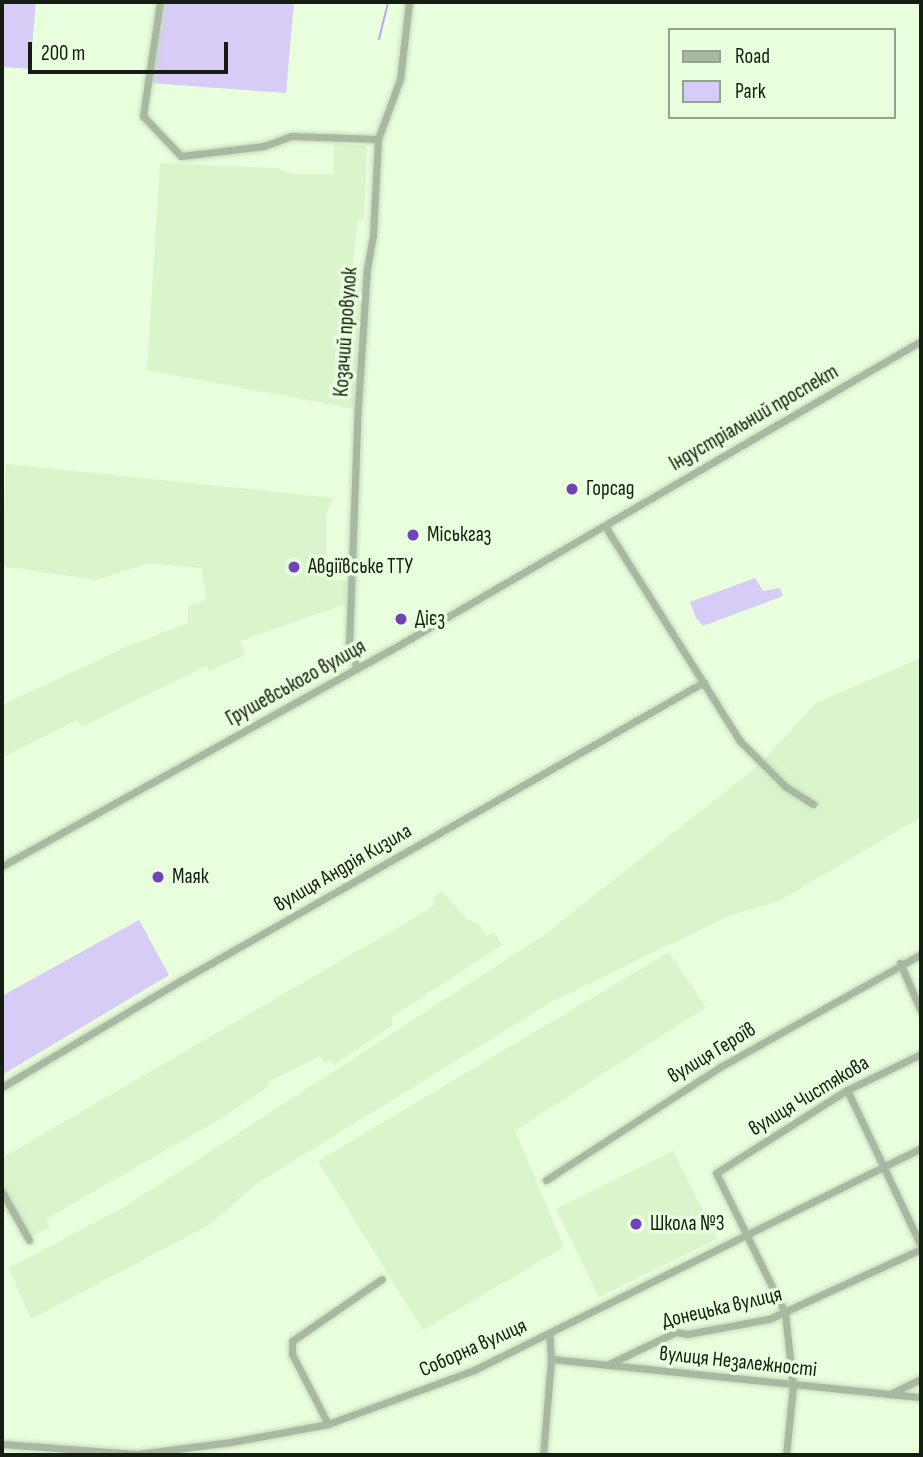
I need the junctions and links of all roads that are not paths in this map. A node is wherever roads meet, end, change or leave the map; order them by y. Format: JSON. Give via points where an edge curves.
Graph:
{"nodes":[{"id":1,"x":159,"y":2,"type":"edge"},
{"id":2,"x":409,"y":2,"type":"edge"},
{"id":3,"x":378,"y":139,"type":"junction"},
{"id":4,"x":921,"y":341,"type":"edge"},
{"id":5,"x":605,"y":526,"type":"junction"},
{"id":6,"x":357,"y":669,"type":"junction"},
{"id":7,"x":704,"y":682,"type":"junction"},
{"id":8,"x":813,"y":804,"type":"dead end"},
{"id":9,"x":2,"y":866,"type":"edge"},
{"id":10,"x":921,"y":954,"type":"edge"},
{"id":11,"x":900,"y":963,"type":"junction"},
{"id":12,"x":921,"y":1011,"type":"edge"},
{"id":13,"x":921,"y":1054,"type":"edge"},
{"id":14,"x":2,"y":1087,"type":"edge"},
{"id":15,"x":847,"y":1090,"type":"junction"},
{"id":16,"x":921,"y":1148,"type":"edge"},
{"id":17,"x":884,"y":1167,"type":"junction"},
{"id":18,"x":546,"y":1180,"type":"dead end"},
{"id":19,"x":2,"y":1192,"type":"edge"},
{"id":20,"x":746,"y":1236,"type":"junction"},
{"id":21,"x":29,"y":1240,"type":"dead end"},
{"id":22,"x":921,"y":1247,"type":"edge"},
{"id":23,"x":382,"y":1279,"type":"dead end"},
{"id":24,"x":785,"y":1313,"type":"junction"},
{"id":25,"x":549,"y":1334,"type":"junction"},
{"id":26,"x":551,"y":1359,"type":"junction"},
{"id":27,"x":607,"y":1365,"type":"junction"},
{"id":28,"x":921,"y":1379,"type":"edge"},
{"id":29,"x":793,"y":1386,"type":"junction"},
{"id":30,"x":890,"y":1395,"type":"junction"},
{"id":31,"x":921,"y":1397,"type":"edge"},
{"id":32,"x":328,"y":1424,"type":"junction"},
{"id":33,"x":2,"y":1444,"type":"edge"},
{"id":34,"x":30,"y":1446,"type":"junction"},
{"id":35,"x":29,"y":1455,"type":"edge"},
{"id":36,"x":543,"y":1455,"type":"edge"},
{"id":37,"x":786,"y":1455,"type":"edge"}],
"edges":[{"from":1,"to":3,"type":"street","via":[[143,116],[181,156],[264,146],[291,136]]},
{"from":2,"to":3,"type":"street","name":"Козачий провулок","via":[[400,79]]},
{"from":3,"to":6,"type":"street","name":"Козачий провулок","via":[[357,422],[349,645]]},
{"from":4,"to":5,"type":"street","name":"Індустріальний проспект"},
{"from":5,"to":6,"type":"street","name":"Грушевського вулиця"},
{"from":5,"to":7,"type":"street"},
{"from":6,"to":9,"type":"street","name":"Грушевського вулиця"},
{"from":7,"to":8,"type":"street","via":[[739,740],[786,787]]},
{"from":7,"to":14,"type":"street","name":"вулиця Андрія Кизила"},
{"from":10,"to":11,"type":"street","name":"вулиця Героїв"},
{"from":11,"to":12,"type":"street"},
{"from":11,"to":18,"type":"street","name":"вулиця Героїв","via":[[720,1067]]},
{"from":13,"to":15,"type":"street","name":"вулиця Чистякова"},
{"from":15,"to":17,"type":"street"},
{"from":15,"to":20,"type":"street","name":"вулиця Чистякова","via":[[716,1173]]},
{"from":16,"to":17,"type":"street","name":"Соборна вулиця"},
{"from":17,"to":20,"type":"street","name":"Соборна вулиця"},
{"from":17,"to":22,"type":"street"},
{"from":19,"to":21,"type":"street"},
{"from":20,"to":24,"type":"street"},
{"from":20,"to":25,"type":"street","name":"Соборна вулиця"},
{"from":22,"to":24,"type":"street","name":"Донецька вулиця"},
{"from":23,"to":32,"type":"street","via":[[292,1341],[292,1354]]},
{"from":24,"to":27,"type":"street","name":"Донецька вулиця","via":[[687,1334],[677,1332]]},
{"from":24,"to":29,"type":"street"},
{"from":25,"to":26,"type":"street"},
{"from":25,"to":32,"type":"street","name":"Соборна вулиця","via":[[474,1370]]},
{"from":26,"to":27,"type":"street","name":"вулиця Незалежності"},
{"from":26,"to":36,"type":"street"},
{"from":27,"to":29,"type":"street","name":"вулиця Незалежності"},
{"from":28,"to":30,"type":"street"},
{"from":29,"to":30,"type":"street","name":"вулиця Незалежності"},
{"from":29,"to":37,"type":"street"},
{"from":30,"to":31,"type":"street","name":"вулиця Незалежності"},
{"from":32,"to":34,"type":"street","name":"Соборна вулиця","via":[[137,1454]]},
{"from":33,"to":34,"type":"street","name":"Соборна вулиця"},
{"from":34,"to":35,"type":"street"}]}
